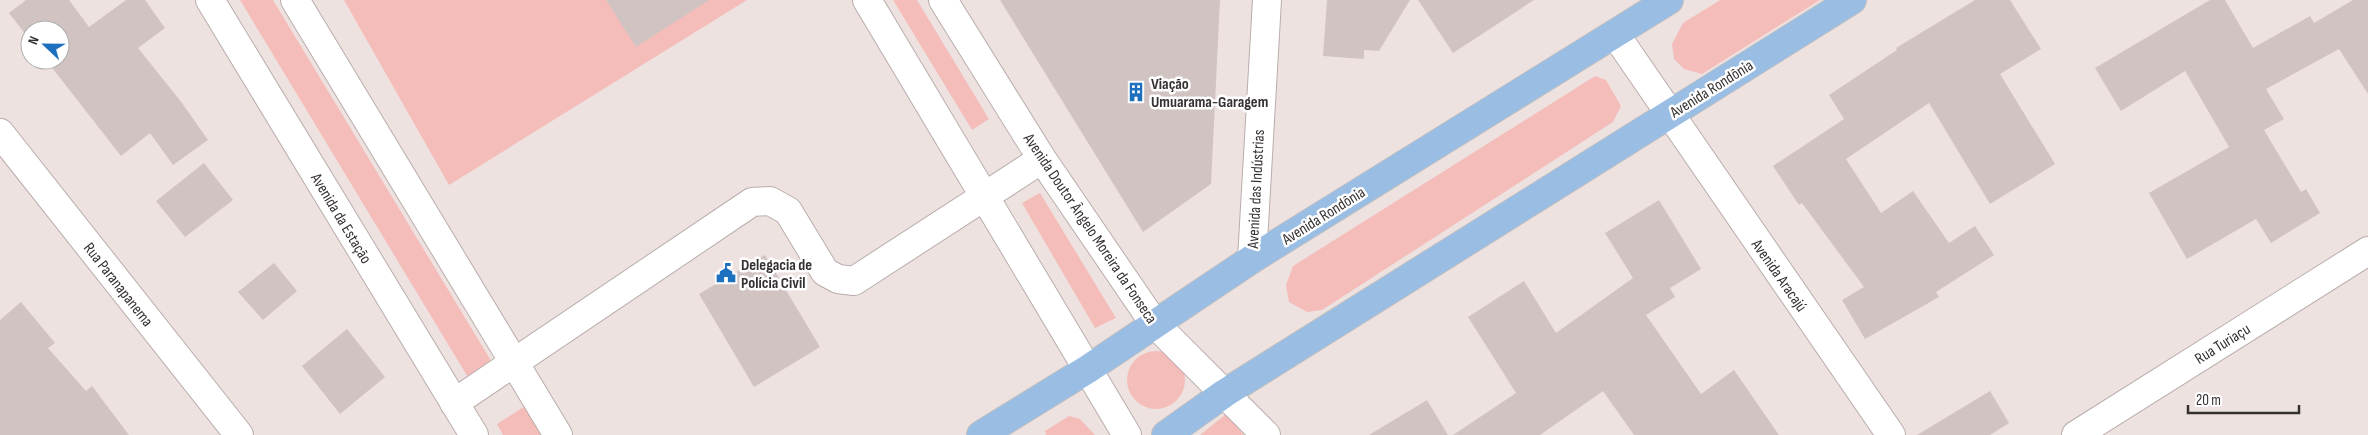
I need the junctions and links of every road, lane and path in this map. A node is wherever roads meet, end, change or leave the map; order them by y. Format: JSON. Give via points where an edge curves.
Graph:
{"nodes":[{"id":1,"x":210,"y":0,"type":"edge"},
{"id":2,"x":295,"y":0,"type":"edge"},
{"id":3,"x":867,"y":0,"type":"edge"},
{"id":4,"x":943,"y":0,"type":"edge"},
{"id":5,"x":1267,"y":0,"type":"edge"},
{"id":6,"x":1669,"y":0,"type":"edge"},
{"id":7,"x":1852,"y":0,"type":"edge"},
{"id":8,"x":1615,"y":34,"type":"junction"},
{"id":9,"x":1670,"y":115,"type":"junction"},
{"id":10,"x":0,"y":133,"type":"edge"},
{"id":11,"x":1042,"y":159,"type":"junction"},
{"id":12,"x":986,"y":198,"type":"junction"},
{"id":13,"x":2368,"y":251,"type":"edge"},
{"id":14,"x":1252,"y":259,"type":"junction"},
{"id":15,"x":1154,"y":323,"type":"junction"},
{"id":16,"x":514,"y":362,"type":"junction"},
{"id":17,"x":1088,"y":369,"type":"junction"},
{"id":18,"x":1225,"y":393,"type":"junction"},
{"id":19,"x":454,"y":403,"type":"junction"},
{"id":20,"x":239,"y":435,"type":"edge"},
{"id":21,"x":474,"y":435,"type":"edge"},
{"id":22,"x":558,"y":435,"type":"edge"},
{"id":23,"x":981,"y":435,"type":"edge"},
{"id":24,"x":1127,"y":435,"type":"edge"},
{"id":25,"x":1166,"y":435,"type":"edge"},
{"id":26,"x":1266,"y":435,"type":"edge"},
{"id":27,"x":1891,"y":435,"type":"edge"},
{"id":28,"x":2076,"y":435,"type":"edge"}],
"edges":[{"from":1,"to":19,"type":"street","name":"Avenida da Estação"},
{"from":2,"to":16,"type":"street"},
{"from":3,"to":12,"type":"street"},
{"from":4,"to":11,"type":"street","name":"Avenida Doutor Ângelo Moreira da Fonseca"},
{"from":5,"to":14,"type":"street","name":"Avenida das Indústrias"},
{"from":6,"to":8,"type":"main road","name":"Avenida Rondônia"},
{"from":7,"to":9,"type":"main road","name":"Avenida Rondônia"},
{"from":8,"to":9,"type":"street","name":"Avenida Aracajú"},
{"from":8,"to":14,"type":"main road","name":"Avenida Rondônia"},
{"from":9,"to":18,"type":"main road","name":"Avenida Rondônia"},
{"from":9,"to":27,"type":"street","name":"Avenida Aracajú"},
{"from":10,"to":20,"type":"street","name":"Rua Paranapanema"},
{"from":11,"to":12,"type":"street"},
{"from":11,"to":15,"type":"street","name":"Avenida Doutor Ângelo Moreira da Fonseca"},
{"from":12,"to":16,"type":"street","via":[[854,281],[838,279],[825,272],[788,210],[770,201],[752,202]]},
{"from":12,"to":17,"type":"street"},
{"from":13,"to":28,"type":"street","name":"Rua Turiaçu"},
{"from":14,"to":15,"type":"main road","name":"Avenida Rondônia"},
{"from":15,"to":17,"type":"main road","name":"Avenida Rondônia"},
{"from":15,"to":18,"type":"street","name":"Avenida Doutor Ângelo Moreira da Fonseca"},
{"from":16,"to":19,"type":"street"},
{"from":16,"to":22,"type":"street"},
{"from":17,"to":23,"type":"main road","name":"Avenida Rondônia"},
{"from":17,"to":24,"type":"street"},
{"from":18,"to":25,"type":"main road","name":"Avenida Rondônia"},
{"from":18,"to":26,"type":"street","name":"Avenida Doutor Ângelo Moreira da Fonseca"},
{"from":19,"to":21,"type":"street","name":"Avenida da Estação"}]}
